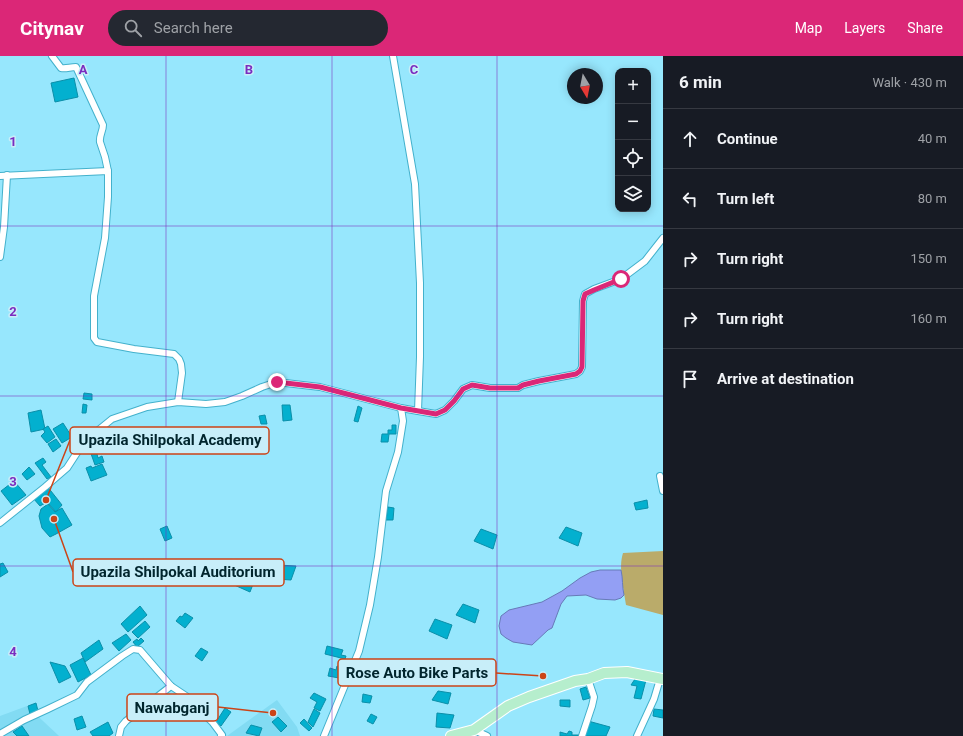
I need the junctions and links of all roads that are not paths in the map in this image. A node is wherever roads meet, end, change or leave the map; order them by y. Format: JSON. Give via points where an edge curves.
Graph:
{"nodes":[{"id":1,"x":52,"y":56,"type":"edge"},
{"id":2,"x":393,"y":56,"type":"edge"},
{"id":3,"x":108,"y":172,"type":"junction"},
{"id":4,"x":7,"y":175,"type":"junction"},
{"id":5,"x":0,"y":176,"type":"edge"},
{"id":6,"x":663,"y":238,"type":"edge"},
{"id":7,"x":0,"y":257,"type":"edge"},
{"id":8,"x":178,"y":402,"type":"junction"},
{"id":9,"x":401,"y":408,"type":"junction"},
{"id":10,"x":418,"y":411,"type":"junction"},
{"id":11,"x":660,"y":476,"type":"dead end"},
{"id":12,"x":663,"y":492,"type":"edge"},
{"id":13,"x":0,"y":523,"type":"edge"},
{"id":14,"x":588,"y":679,"type":"junction"},
{"id":15,"x":662,"y":679,"type":"edge"},
{"id":16,"x":171,"y":686,"type":"junction"},
{"id":17,"x":474,"y":730,"type":"junction"},
{"id":18,"x":0,"y":734,"type":"edge"},
{"id":19,"x":119,"y":736,"type":"edge"},
{"id":20,"x":221,"y":736,"type":"edge"},
{"id":21,"x":324,"y":736,"type":"edge"},
{"id":22,"x":451,"y":736,"type":"edge"},
{"id":23,"x":487,"y":736,"type":"edge"},
{"id":24,"x":582,"y":736,"type":"edge"},
{"id":25,"x":637,"y":736,"type":"edge"}],
"edges":[{"from":1,"to":3,"type":"street","via":[[61,68],[77,69],[103,125],[100,142]]},
{"from":2,"to":10,"type":"street","via":[[415,184],[420,283]]},
{"from":3,"to":4,"type":"street"},
{"from":3,"to":8,"type":"street","via":[[105,238],[94,296],[94,338],[97,342],[174,354],[179,359],[182,373]]},
{"from":4,"to":5,"type":"street"},
{"from":4,"to":7,"type":"street"},
{"from":6,"to":10,"type":"street","via":[[645,261],[621,279],[585,294],[582,367],[576,374],[518,388],[472,385],[463,389],[445,410],[436,414]]},
{"from":8,"to":9,"type":"street","via":[[225,402],[277,382],[320,387]]},
{"from":8,"to":13,"type":"street","via":[[147,407],[112,419],[80,448],[67,468]]},
{"from":9,"to":10,"type":"street"},
{"from":9,"to":21,"type":"street","via":[[398,452],[386,491],[378,557],[359,651]]},
{"from":11,"to":12,"type":"street"},
{"from":14,"to":15,"type":"main road","via":[[604,673],[627,672]]},
{"from":14,"to":17,"type":"main road","via":[[528,696],[508,706]]},
{"from":14,"to":24,"type":"street","via":[[594,697]]},
{"from":15,"to":25,"type":"street"},
{"from":16,"to":18,"type":"street","via":[[140,650],[133,649],[87,682],[77,695]]},
{"from":16,"to":19,"type":"street","via":[[123,724]]},
{"from":16,"to":20,"type":"street","via":[[186,696],[214,723]]},
{"from":17,"to":22,"type":"main road"},
{"from":17,"to":23,"type":"street"}]}
